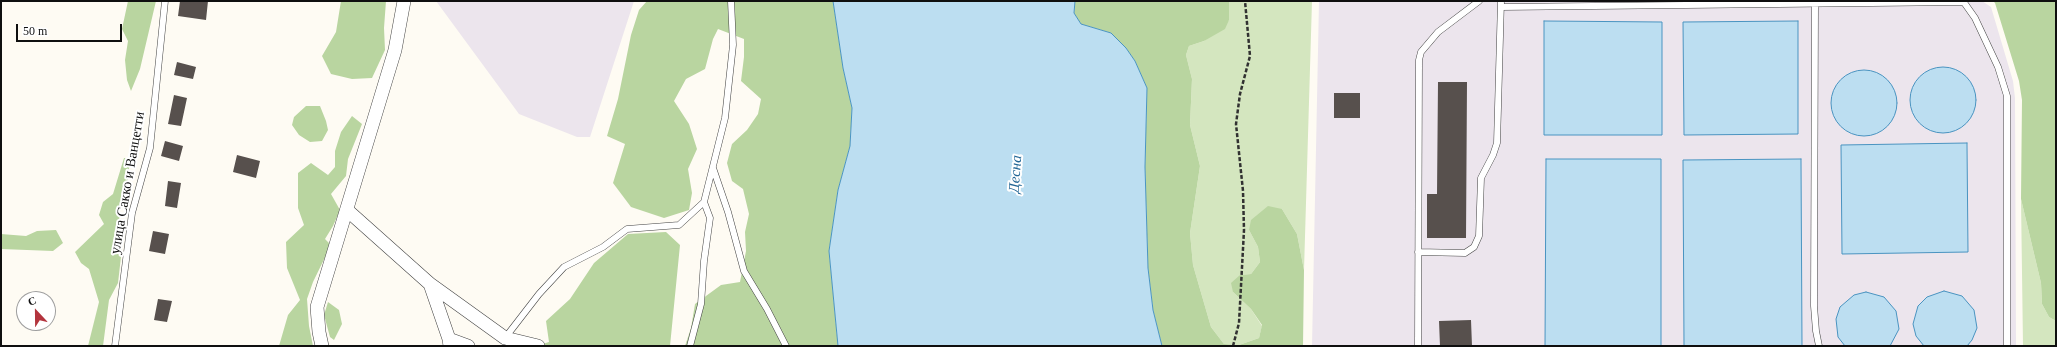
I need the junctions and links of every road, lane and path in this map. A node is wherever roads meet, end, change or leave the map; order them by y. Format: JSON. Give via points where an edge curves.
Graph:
{"nodes":[{"id":1,"x":165,"y":1,"type":"edge"},
{"id":2,"x":404,"y":1,"type":"edge"},
{"id":3,"x":731,"y":1,"type":"edge"},
{"id":4,"x":1245,"y":1,"type":"edge"},
{"id":5,"x":1479,"y":1,"type":"edge"},
{"id":6,"x":1963,"y":1,"type":"edge"},
{"id":7,"x":1707,"y":3,"type":"edge"},
{"id":8,"x":1501,"y":4,"type":"edge"},
{"id":9,"x":1815,"y":4,"type":"junction"},
{"id":10,"x":713,"y":168,"type":"junction"},
{"id":11,"x":704,"y":202,"type":"junction"},
{"id":12,"x":347,"y":210,"type":"junction"},
{"id":13,"x":1418,"y":252,"type":"junction"},
{"id":14,"x":430,"y":284,"type":"junction"},
{"id":15,"x":449,"y":342,"type":"edge"},
{"id":16,"x":501,"y":342,"type":"edge"},
{"id":17,"x":115,"y":346,"type":"edge"},
{"id":18,"x":322,"y":346,"type":"edge"},
{"id":19,"x":468,"y":346,"type":"edge"},
{"id":20,"x":538,"y":346,"type":"edge"},
{"id":21,"x":690,"y":346,"type":"edge"},
{"id":22,"x":786,"y":346,"type":"edge"},
{"id":23,"x":1233,"y":346,"type":"edge"},
{"id":24,"x":1418,"y":346,"type":"edge"},
{"id":25,"x":1820,"y":346,"type":"edge"},
{"id":26,"x":2007,"y":346,"type":"edge"}],
"edges":[{"from":1,"to":17,"type":"lane","name":"улица Сакко и Ванцетти","via":[[150,148],[132,213]]},
{"from":2,"to":12,"type":"street","via":[[395,50]]},
{"from":3,"to":10,"type":"lane","via":[[733,44],[725,118]]},
{"from":4,"to":23,"type":"path","via":[[1250,56],[1240,94],[1236,124],[1244,230],[1240,324]]},
{"from":5,"to":13,"type":"lane","via":[[1438,32],[1421,52],[1419,60]]},
{"from":6,"to":9,"type":"lane"},
{"from":6,"to":26,"type":"lane","via":[[1975,18],[1998,67],[2007,96]]},
{"from":7,"to":8,"type":"lane"},
{"from":7,"to":9,"type":"lane"},
{"from":8,"to":13,"type":"lane","via":[[1497,143],[1481,178],[1480,236],[1474,247],[1465,253]]},
{"from":9,"to":25,"type":"lane","via":[[1814,306]]},
{"from":10,"to":11,"type":"lane"},
{"from":10,"to":22,"type":"lane","via":[[744,271]]},
{"from":11,"to":16,"type":"lane","via":[[679,225],[627,230],[603,247],[564,267]]},
{"from":11,"to":21,"type":"lane","via":[[710,218],[701,304]]},
{"from":12,"to":14,"type":"street"},
{"from":12,"to":18,"type":"street","via":[[317,307],[318,332]]},
{"from":13,"to":24,"type":"lane"},
{"from":14,"to":15,"type":"street"},
{"from":14,"to":16,"type":"street"},
{"from":15,"to":19,"type":"street"},
{"from":16,"to":20,"type":"street"}]}
